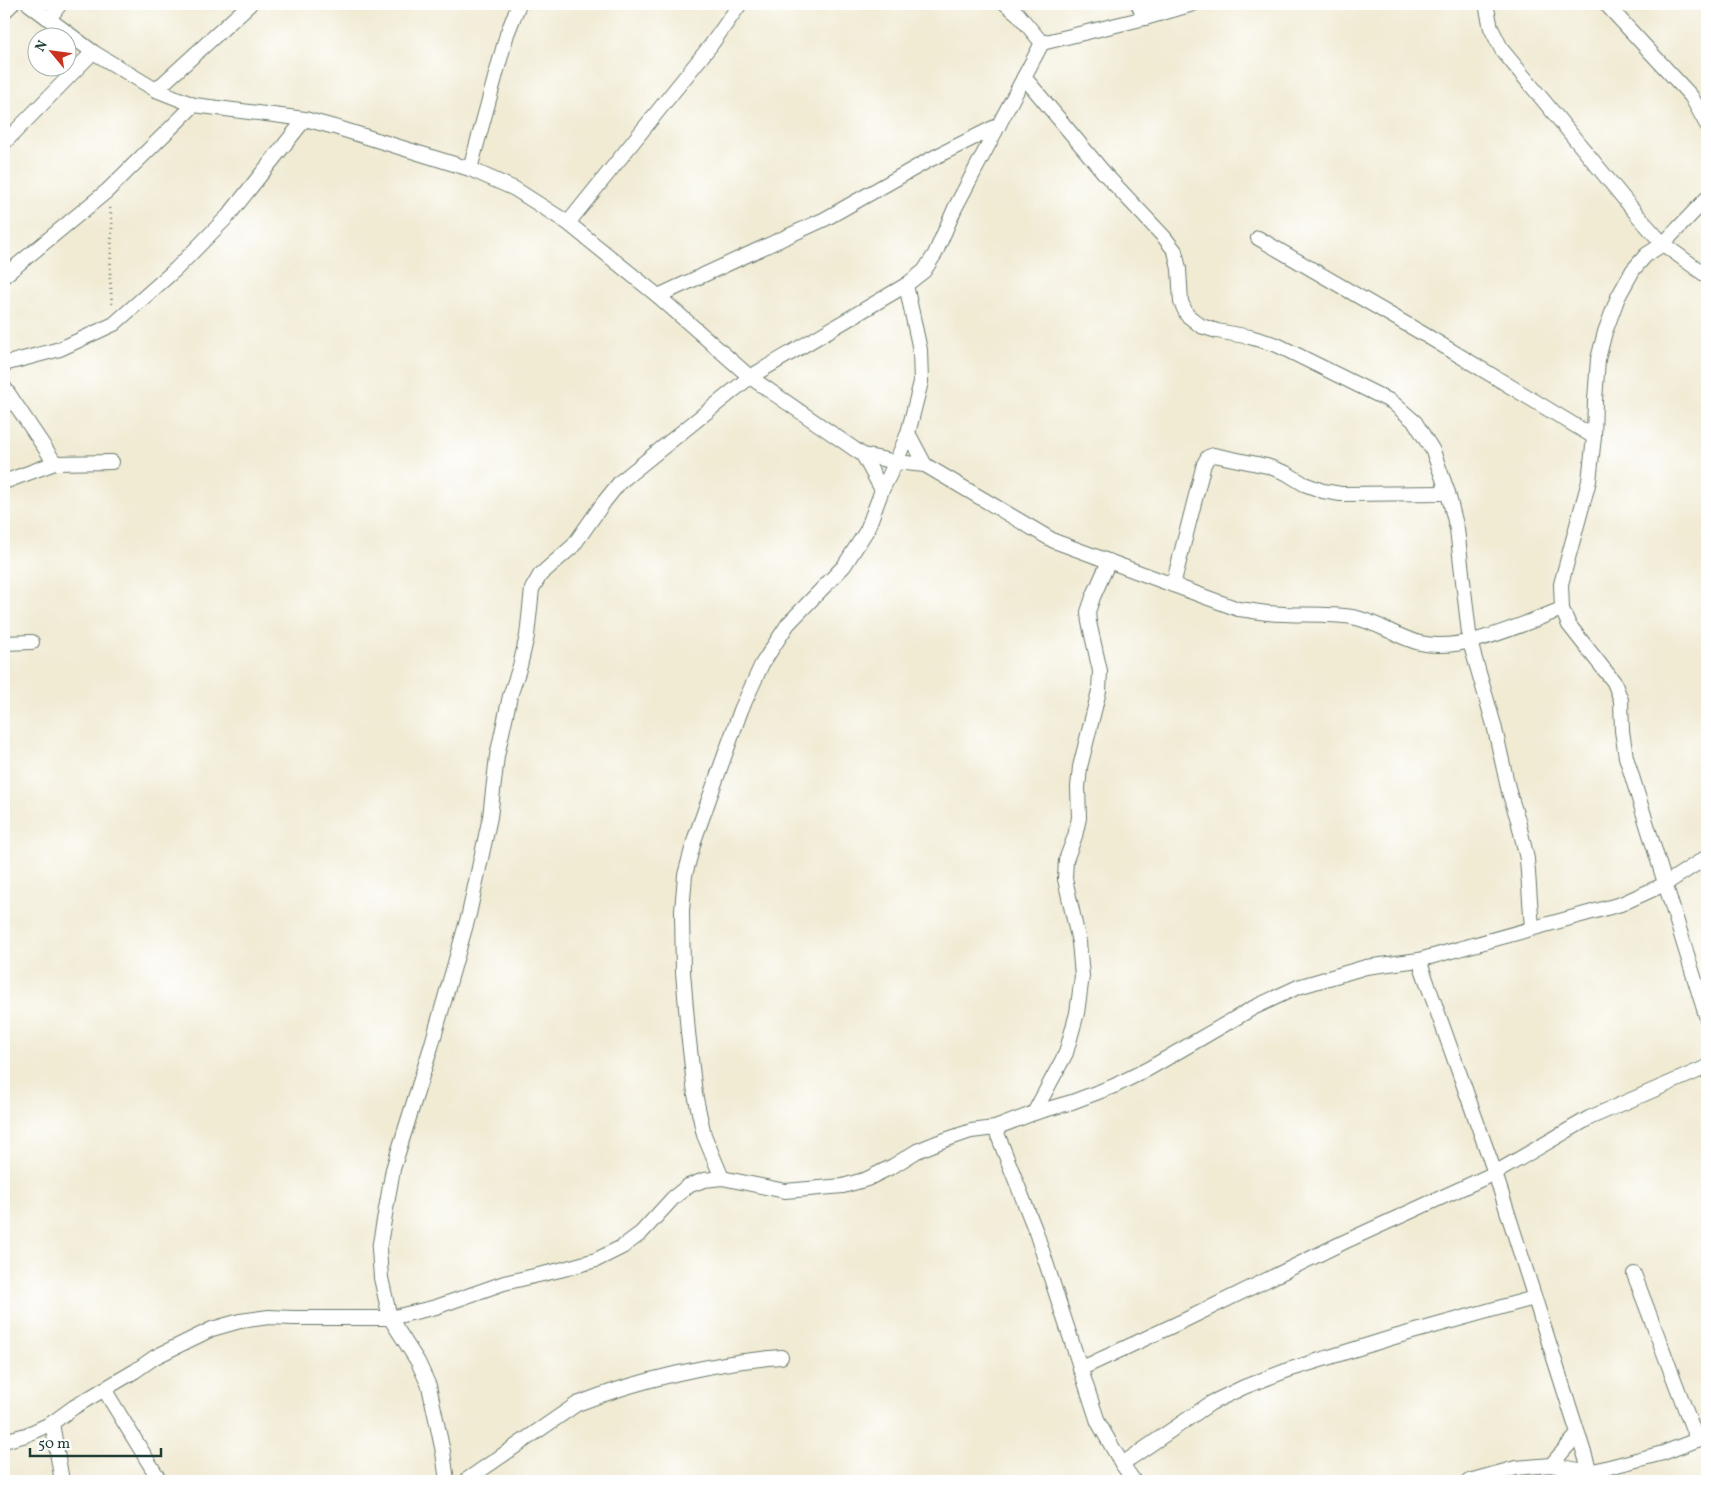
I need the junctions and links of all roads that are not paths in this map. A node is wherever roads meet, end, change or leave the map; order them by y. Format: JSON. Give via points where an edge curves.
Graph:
{"nodes":[{"id":1,"x":12,"y":4,"type":"edge"},
{"id":2,"x":29,"y":4,"type":"edge"},
{"id":3,"x":60,"y":4,"type":"edge"},
{"id":4,"x":250,"y":4,"type":"edge"},
{"id":5,"x":518,"y":4,"type":"edge"},
{"id":6,"x":740,"y":4,"type":"edge"},
{"id":7,"x":1006,"y":4,"type":"edge"},
{"id":8,"x":1138,"y":4,"type":"edge"},
{"id":9,"x":1193,"y":4,"type":"edge"},
{"id":10,"x":1486,"y":4,"type":"edge"},
{"id":11,"x":1606,"y":4,"type":"edge"},
{"id":12,"x":1177,"y":6,"type":"edge"},
{"id":13,"x":4,"y":12,"type":"edge"},
{"id":14,"x":1145,"y":18,"type":"junction"},
{"id":15,"x":49,"y":19,"type":"junction"},
{"id":16,"x":1042,"y":43,"type":"junction"},
{"id":17,"x":93,"y":52,"type":"junction"},
{"id":18,"x":1024,"y":77,"type":"junction"},
{"id":19,"x":156,"y":90,"type":"junction"},
{"id":20,"x":194,"y":105,"type":"junction"},
{"id":21,"x":305,"y":119,"type":"junction"},
{"id":22,"x":999,"y":125,"type":"junction"},
{"id":23,"x":1707,"y":125,"type":"edge"},
{"id":24,"x":4,"y":143,"type":"edge"},
{"id":25,"x":470,"y":169,"type":"junction"},
{"id":26,"x":1707,"y":198,"type":"edge"},
{"id":27,"x":568,"y":224,"type":"junction"},
{"id":28,"x":1258,"y":238,"type":"dead end"},
{"id":29,"x":1663,"y":244,"type":"junction"},
{"id":30,"x":4,"y":276,"type":"edge"},
{"id":31,"x":1707,"y":276,"type":"edge"},
{"id":32,"x":906,"y":285,"type":"junction"},
{"id":33,"x":658,"y":296,"type":"junction"},
{"id":34,"x":4,"y":364,"type":"edge"},
{"id":35,"x":750,"y":377,"type":"junction"},
{"id":36,"x":4,"y":387,"type":"edge"},
{"id":37,"x":908,"y":433,"type":"junction"},
{"id":38,"x":1594,"y":437,"type":"junction"},
{"id":39,"x":863,"y":455,"type":"junction"},
{"id":40,"x":112,"y":462,"type":"dead end"},
{"id":41,"x":896,"y":462,"type":"junction"},
{"id":42,"x":54,"y":463,"type":"junction"},
{"id":43,"x":925,"y":464,"type":"junction"},
{"id":44,"x":4,"y":482,"type":"edge"},
{"id":45,"x":882,"y":490,"type":"junction"},
{"id":46,"x":1448,"y":493,"type":"junction"},
{"id":47,"x":1109,"y":561,"type":"junction"},
{"id":48,"x":1173,"y":585,"type":"junction"},
{"id":49,"x":1562,"y":609,"type":"junction"},
{"id":50,"x":32,"y":642,"type":"dead end"},
{"id":51,"x":1470,"y":642,"type":"junction"},
{"id":52,"x":4,"y":643,"type":"edge"},
{"id":53,"x":1707,"y":857,"type":"edge"},
{"id":54,"x":1665,"y":884,"type":"junction"},
{"id":55,"x":1532,"y":928,"type":"junction"},
{"id":56,"x":1420,"y":960,"type":"junction"},
{"id":57,"x":1707,"y":1019,"type":"edge"},
{"id":58,"x":1707,"y":1067,"type":"edge"},
{"id":59,"x":1034,"y":1112,"type":"junction"},
{"id":60,"x":995,"y":1128,"type":"junction"},
{"id":61,"x":1495,"y":1173,"type":"junction"},
{"id":62,"x":722,"y":1178,"type":"junction"},
{"id":63,"x":1634,"y":1274,"type":"dead end"},
{"id":64,"x":1534,"y":1298,"type":"junction"},
{"id":65,"x":390,"y":1318,"type":"junction"},
{"id":66,"x":781,"y":1357,"type":"dead end"},
{"id":67,"x":1080,"y":1369,"type":"junction"},
{"id":68,"x":104,"y":1389,"type":"junction"},
{"id":69,"x":52,"y":1423,"type":"junction"},
{"id":70,"x":1578,"y":1434,"type":"junction"},
{"id":71,"x":1702,"y":1438,"type":"edge"},
{"id":72,"x":4,"y":1441,"type":"edge"},
{"id":73,"x":1122,"y":1464,"type":"junction"},
{"id":74,"x":1551,"y":1465,"type":"junction"},
{"id":75,"x":1591,"y":1477,"type":"edge"},
{"id":76,"x":62,"y":1481,"type":"edge"},
{"id":77,"x":160,"y":1481,"type":"edge"},
{"id":78,"x":447,"y":1481,"type":"edge"},
{"id":79,"x":465,"y":1481,"type":"edge"},
{"id":80,"x":1134,"y":1481,"type":"edge"},
{"id":81,"x":1469,"y":1481,"type":"edge"}],
"edges":[{"from":1,"to":13,"type":"street"},
{"from":2,"to":15,"type":"street"},
{"from":3,"to":15,"type":"street"},
{"from":4,"to":19,"type":"street"},
{"from":5,"to":25,"type":"street"},
{"from":6,"to":27,"type":"street"},
{"from":7,"to":16,"type":"street"},
{"from":8,"to":14,"type":"street"},
{"from":9,"to":12,"type":"street"},
{"from":10,"to":29,"type":"street","via":[[1491,28],[1502,50]]},
{"from":11,"to":23,"type":"street","via":[[1691,96]]},
{"from":12,"to":14,"type":"street"},
{"from":14,"to":16,"type":"street"},
{"from":15,"to":17,"type":"street"},
{"from":16,"to":18,"type":"street"},
{"from":17,"to":19,"type":"street"},
{"from":17,"to":24,"type":"street"},
{"from":18,"to":22,"type":"street"},
{"from":18,"to":46,"type":"street","via":[[1175,251],[1181,302],[1187,315],[1201,326],[1277,345],[1392,402],[1415,422],[1433,451]]},
{"from":19,"to":20,"type":"street"},
{"from":20,"to":21,"type":"street"},
{"from":20,"to":30,"type":"street","via":[[107,191]]},
{"from":21,"to":25,"type":"street"},
{"from":21,"to":34,"type":"street","via":[[228,216],[176,269],[114,324],[60,350]]},
{"from":22,"to":32,"type":"street","via":[[955,208],[935,254],[924,271]]},
{"from":22,"to":33,"type":"street","via":[[825,219]]},
{"from":25,"to":27,"type":"street","via":[[515,189]]},
{"from":26,"to":29,"type":"street"},
{"from":27,"to":33,"type":"street"},
{"from":28,"to":38,"type":"street"},
{"from":29,"to":31,"type":"street"},
{"from":29,"to":38,"type":"street","via":[[1633,270],[1618,297],[1605,332],[1598,359]]},
{"from":32,"to":35,"type":"street"},
{"from":32,"to":37,"type":"street","via":[[920,350],[921,382]]},
{"from":33,"to":35,"type":"street"},
{"from":35,"to":39,"type":"street"},
{"from":35,"to":65,"type":"street","via":[[620,482],[573,546],[540,574],[532,589],[527,636],[497,756],[490,817],[469,914],[393,1169],[379,1249],[381,1278]]},
{"from":36,"to":42,"type":"street"},
{"from":37,"to":41,"type":"street"},
{"from":37,"to":43,"type":"street"},
{"from":38,"to":49,"type":"street","via":[[1589,482],[1561,584]]},
{"from":39,"to":41,"type":"street"},
{"from":39,"to":45,"type":"street"},
{"from":40,"to":42,"type":"street"},
{"from":41,"to":43,"type":"street"},
{"from":41,"to":45,"type":"street"},
{"from":42,"to":44,"type":"street"},
{"from":43,"to":47,"type":"street","via":[[1054,541]]},
{"from":45,"to":62,"type":"street","via":[[867,530],[844,566],[788,624],[762,664],[741,710],[685,875],[683,972],[695,1094],[704,1135]]},
{"from":46,"to":48,"type":"street","via":[[1341,494],[1304,484],[1267,466],[1214,455],[1208,457]]},
{"from":46,"to":51,"type":"street","via":[[1457,529]]},
{"from":47,"to":48,"type":"street"},
{"from":47,"to":59,"type":"street","via":[[1088,612],[1100,671],[1099,691],[1080,766],[1079,818],[1066,860],[1065,879],[1079,942],[1082,976],[1077,1013],[1066,1053]]},
{"from":48,"to":51,"type":"street","via":[[1238,609],[1354,617],[1419,642],[1436,645]]},
{"from":49,"to":51,"type":"street"},
{"from":49,"to":54,"type":"street","via":[[1569,624],[1614,682],[1621,700],[1626,757]]},
{"from":50,"to":52,"type":"street"},
{"from":51,"to":55,"type":"street","via":[[1527,859]]},
{"from":53,"to":54,"type":"street"},
{"from":54,"to":55,"type":"street","via":[[1622,904]]},
{"from":54,"to":57,"type":"street"},
{"from":55,"to":56,"type":"street"},
{"from":56,"to":59,"type":"street","via":[[1366,967],[1298,987],[1253,1008],[1114,1086]]},
{"from":56,"to":61,"type":"street"},
{"from":58,"to":61,"type":"street","via":[[1589,1118]]},
{"from":59,"to":60,"type":"street"},
{"from":60,"to":62,"type":"street","via":[[971,1131],[939,1142],[866,1179],[843,1186],[785,1190]]},
{"from":60,"to":67,"type":"street","via":[[1036,1232]]},
{"from":61,"to":64,"type":"street"},
{"from":61,"to":67,"type":"street"},
{"from":62,"to":65,"type":"street","via":[[688,1186],[641,1232],[622,1247],[596,1260]]},
{"from":63,"to":71,"type":"street"},
{"from":64,"to":70,"type":"street"},
{"from":64,"to":73,"type":"street","via":[[1391,1338],[1244,1387],[1211,1403]]},
{"from":65,"to":68,"type":"street","via":[[268,1317],[240,1321],[212,1328],[185,1341]]},
{"from":65,"to":78,"type":"street","via":[[429,1386]]},
{"from":66,"to":79,"type":"street","via":[[743,1360],[660,1379],[577,1404]]},
{"from":67,"to":73,"type":"street","via":[[1098,1422]]},
{"from":68,"to":69,"type":"street"},
{"from":68,"to":77,"type":"street"},
{"from":69,"to":72,"type":"street"},
{"from":69,"to":76,"type":"street"},
{"from":70,"to":74,"type":"street"},
{"from":70,"to":75,"type":"street"},
{"from":71,"to":75,"type":"street"},
{"from":73,"to":80,"type":"street"},
{"from":74,"to":75,"type":"street"},
{"from":74,"to":81,"type":"street","via":[[1516,1468]]}]}
